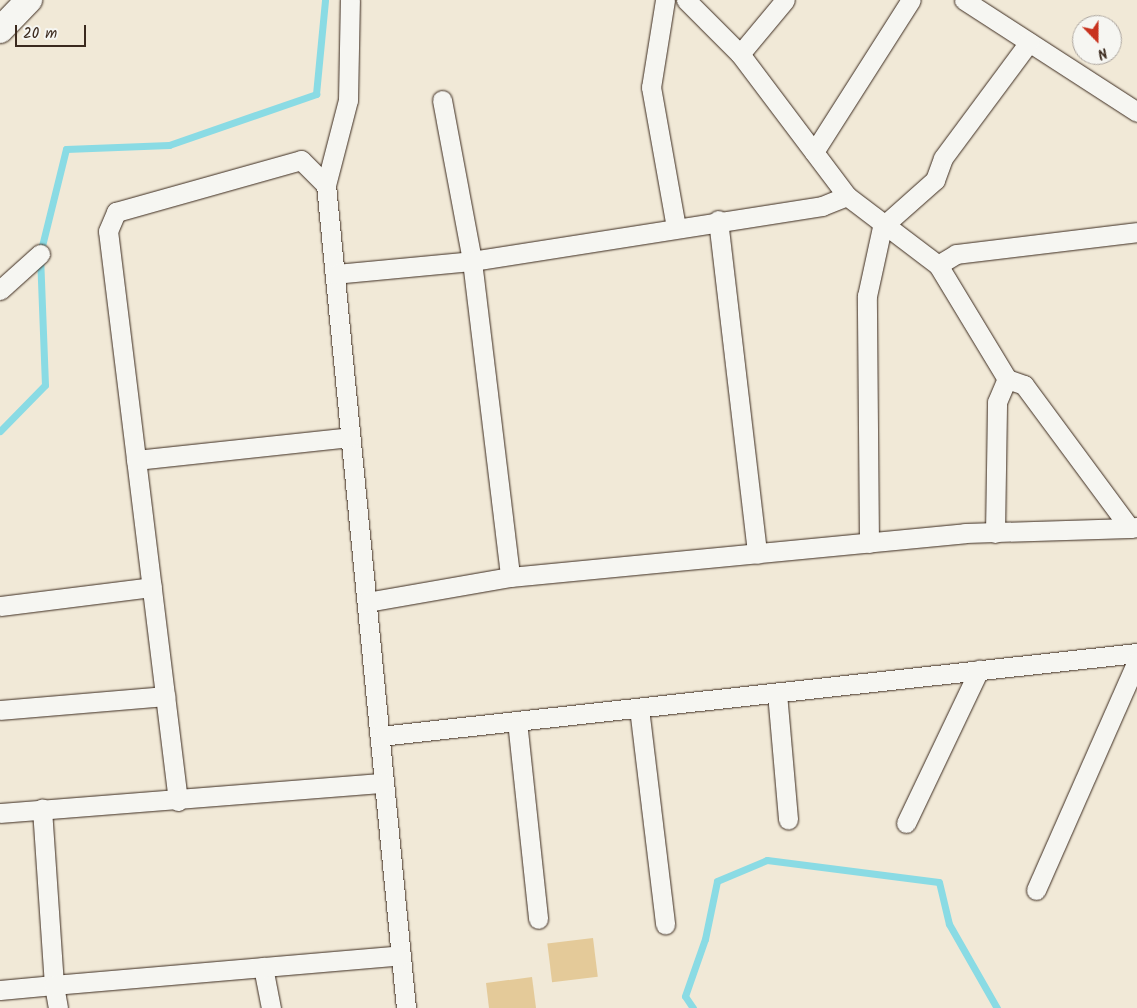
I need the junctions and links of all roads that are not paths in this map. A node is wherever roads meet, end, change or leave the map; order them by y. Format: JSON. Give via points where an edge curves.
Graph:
{"nodes":[{"id":1,"x":29,"y":0,"type":"edge"},
{"id":2,"x":350,"y":0,"type":"edge"},
{"id":3,"x":664,"y":0,"type":"edge"},
{"id":4,"x":686,"y":0,"type":"edge"},
{"id":5,"x":786,"y":0,"type":"edge"},
{"id":6,"x":911,"y":0,"type":"edge"},
{"id":7,"x":964,"y":0,"type":"edge"},
{"id":8,"x":0,"y":30,"type":"edge"},
{"id":9,"x":1029,"y":42,"type":"junction"},
{"id":10,"x":740,"y":54,"type":"junction"},
{"id":11,"x":442,"y":100,"type":"dead end"},
{"id":12,"x":1137,"y":112,"type":"edge"},
{"id":13,"x":814,"y":152,"type":"junction"},
{"id":14,"x":326,"y":185,"type":"junction"},
{"id":15,"x":847,"y":196,"type":"junction"},
{"id":16,"x":718,"y":220,"type":"junction"},
{"id":17,"x":676,"y":227,"type":"junction"},
{"id":18,"x":882,"y":227,"type":"junction"},
{"id":19,"x":1137,"y":232,"type":"edge"},
{"id":20,"x":40,"y":254,"type":"dead end"},
{"id":21,"x":472,"y":261,"type":"junction"},
{"id":22,"x":938,"y":265,"type":"junction"},
{"id":23,"x":335,"y":274,"type":"junction"},
{"id":24,"x":0,"y":290,"type":"edge"},
{"id":25,"x":1007,"y":379,"type":"junction"},
{"id":26,"x":350,"y":437,"type":"junction"},
{"id":27,"x":136,"y":460,"type":"junction"},
{"id":28,"x":1133,"y":527,"type":"edge"},
{"id":29,"x":995,"y":533,"type":"junction"},
{"id":30,"x":869,"y":543,"type":"junction"},
{"id":31,"x":757,"y":554,"type":"junction"},
{"id":32,"x":510,"y":577,"type":"junction"},
{"id":33,"x":152,"y":587,"type":"junction"},
{"id":34,"x":367,"y":602,"type":"junction"},
{"id":35,"x":0,"y":606,"type":"edge"},
{"id":36,"x":1137,"y":653,"type":"edge"},
{"id":37,"x":1137,"y":661,"type":"edge"},
{"id":38,"x":980,"y":670,"type":"junction"},
{"id":39,"x":777,"y":693,"type":"junction"},
{"id":40,"x":165,"y":696,"type":"junction"},
{"id":41,"x":639,"y":708,"type":"junction"},
{"id":42,"x":0,"y":710,"type":"edge"},
{"id":43,"x":517,"y":721,"type":"junction"},
{"id":44,"x":380,"y":736,"type":"junction"},
{"id":45,"x":384,"y":783,"type":"junction"},
{"id":46,"x":178,"y":801,"type":"junction"},
{"id":47,"x":42,"y":808,"type":"junction"},
{"id":48,"x":0,"y":813,"type":"edge"},
{"id":49,"x":788,"y":820,"type":"dead end"},
{"id":50,"x":906,"y":824,"type":"dead end"},
{"id":51,"x":1036,"y":890,"type":"dead end"},
{"id":52,"x":538,"y":919,"type":"dead end"},
{"id":53,"x":665,"y":924,"type":"dead end"},
{"id":54,"x":401,"y":955,"type":"junction"},
{"id":55,"x":263,"y":967,"type":"junction"},
{"id":56,"x":54,"y":985,"type":"junction"},
{"id":57,"x":0,"y":990,"type":"edge"},
{"id":58,"x":58,"y":1008,"type":"edge"},
{"id":59,"x":270,"y":1008,"type":"edge"},
{"id":60,"x":406,"y":1008,"type":"edge"}],
"edges":[{"from":1,"to":8,"type":"street"},
{"from":2,"to":14,"type":"street","via":[[348,100]]},
{"from":3,"to":17,"type":"street","via":[[651,88]]},
{"from":4,"to":10,"type":"street"},
{"from":5,"to":10,"type":"street"},
{"from":6,"to":13,"type":"street"},
{"from":7,"to":9,"type":"street"},
{"from":9,"to":12,"type":"street"},
{"from":9,"to":18,"type":"street","via":[[943,158],[935,180]]},
{"from":10,"to":13,"type":"street"},
{"from":11,"to":21,"type":"street"},
{"from":13,"to":15,"type":"street"},
{"from":14,"to":23,"type":"street"},
{"from":14,"to":27,"type":"street","via":[[301,160],[116,212],[108,231]]},
{"from":15,"to":16,"type":"street","via":[[822,206]]},
{"from":15,"to":18,"type":"street"},
{"from":16,"to":17,"type":"street"},
{"from":16,"to":31,"type":"street"},
{"from":17,"to":21,"type":"street"},
{"from":18,"to":22,"type":"street"},
{"from":18,"to":30,"type":"street","via":[[867,296]]},
{"from":19,"to":22,"type":"street","via":[[956,254]]},
{"from":20,"to":24,"type":"street"},
{"from":21,"to":23,"type":"street"},
{"from":21,"to":32,"type":"street"},
{"from":22,"to":25,"type":"street"},
{"from":23,"to":26,"type":"street"},
{"from":25,"to":28,"type":"street","via":[[1024,385]]},
{"from":25,"to":29,"type":"street","via":[[997,402]]},
{"from":26,"to":27,"type":"street"},
{"from":26,"to":34,"type":"street"},
{"from":27,"to":33,"type":"street"},
{"from":28,"to":29,"type":"street"},
{"from":29,"to":30,"type":"street"},
{"from":30,"to":31,"type":"street"},
{"from":31,"to":32,"type":"street"},
{"from":32,"to":34,"type":"street"},
{"from":33,"to":35,"type":"street"},
{"from":33,"to":40,"type":"street"},
{"from":34,"to":44,"type":"street"},
{"from":36,"to":38,"type":"street"},
{"from":37,"to":51,"type":"street"},
{"from":38,"to":39,"type":"street"},
{"from":38,"to":50,"type":"street"},
{"from":39,"to":41,"type":"street"},
{"from":39,"to":49,"type":"street"},
{"from":40,"to":42,"type":"street"},
{"from":40,"to":46,"type":"street"},
{"from":41,"to":43,"type":"street"},
{"from":41,"to":53,"type":"street"},
{"from":43,"to":44,"type":"street"},
{"from":43,"to":52,"type":"street"},
{"from":44,"to":45,"type":"street"},
{"from":45,"to":46,"type":"street"},
{"from":45,"to":54,"type":"street"},
{"from":46,"to":47,"type":"street"},
{"from":47,"to":48,"type":"street"},
{"from":47,"to":56,"type":"street"},
{"from":54,"to":55,"type":"street"},
{"from":54,"to":60,"type":"street"},
{"from":55,"to":56,"type":"street"},
{"from":55,"to":59,"type":"street"},
{"from":56,"to":57,"type":"street"},
{"from":56,"to":58,"type":"street"}]}
